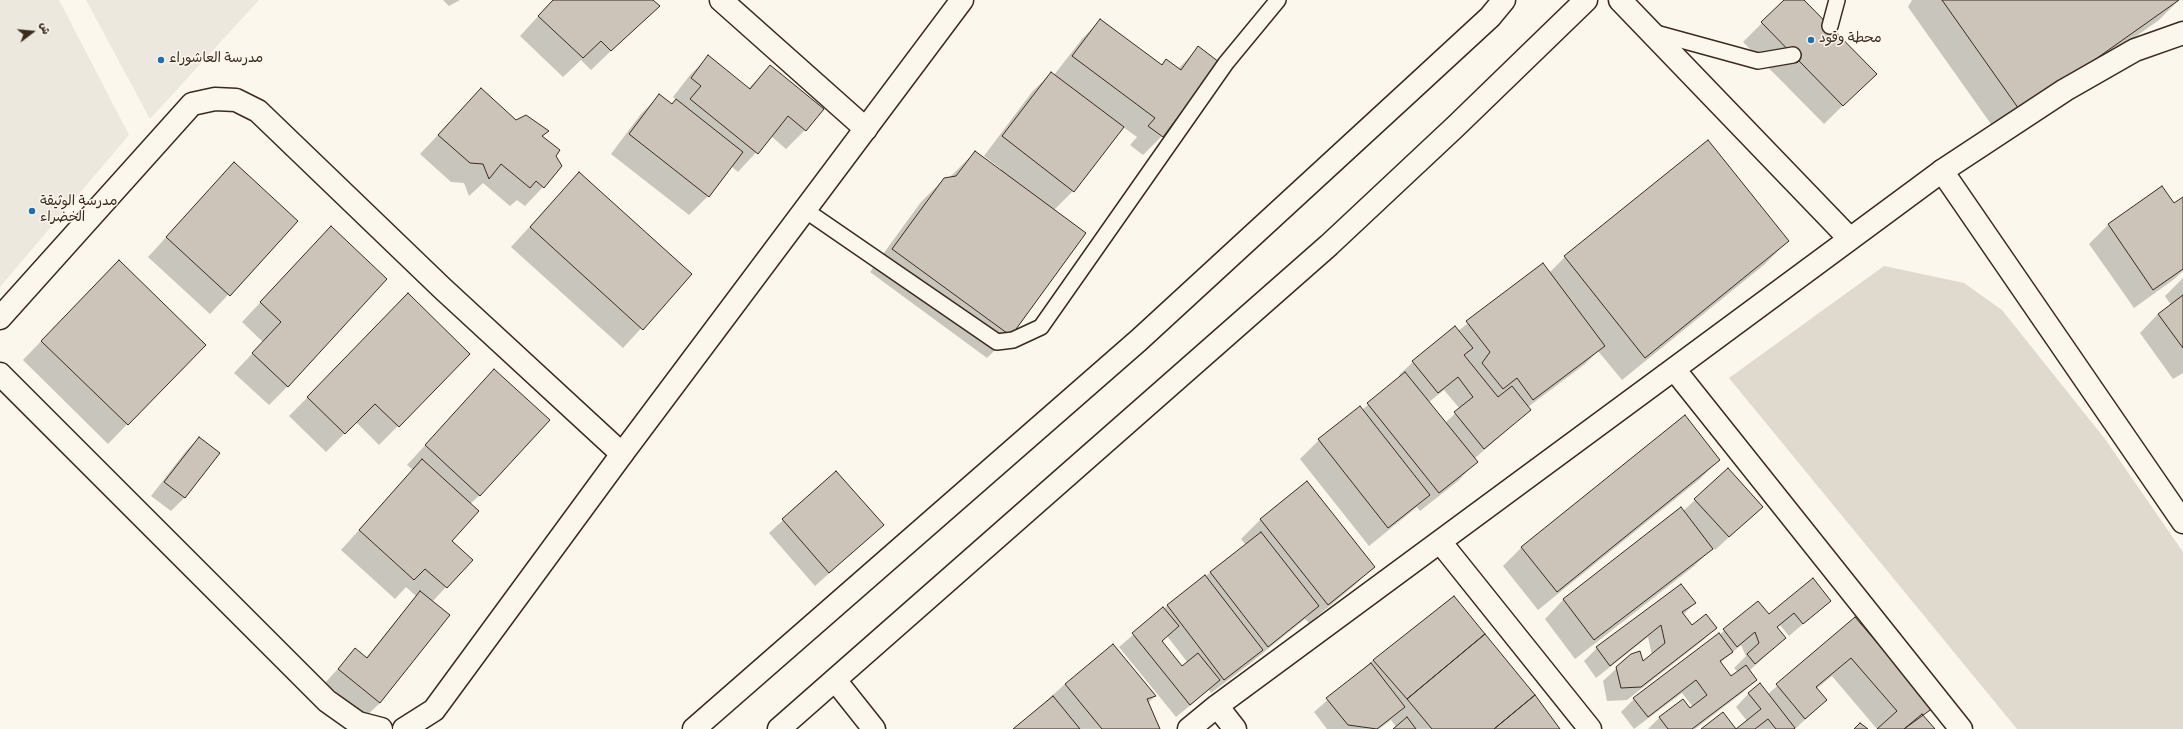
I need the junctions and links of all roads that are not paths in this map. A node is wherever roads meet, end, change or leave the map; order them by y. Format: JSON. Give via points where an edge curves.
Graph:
{"nodes":[{"id":1,"x":721,"y":0,"type":"edge"},
{"id":2,"x":962,"y":0,"type":"edge"},
{"id":3,"x":1278,"y":0,"type":"edge"},
{"id":4,"x":1504,"y":0,"type":"edge"},
{"id":5,"x":1586,"y":0,"type":"edge"},
{"id":6,"x":1620,"y":0,"type":"edge"},
{"id":7,"x":1837,"y":0,"type":"edge"},
{"id":8,"x":1830,"y":26,"type":"dead end"},
{"id":9,"x":1650,"y":31,"type":"junction"},
{"id":10,"x":2183,"y":33,"type":"edge"},
{"id":11,"x":1793,"y":54,"type":"dead end"},
{"id":12,"x":866,"y":129,"type":"junction"},
{"id":13,"x":1942,"y":171,"type":"junction"},
{"id":14,"x":804,"y":210,"type":"junction"},
{"id":15,"x":1850,"y":239,"type":"junction"},
{"id":16,"x":0,"y":318,"type":"edge"},
{"id":17,"x":1674,"y":369,"type":"junction"},
{"id":18,"x":0,"y":374,"type":"edge"},
{"id":19,"x":622,"y":454,"type":"junction"},
{"id":20,"x":2183,"y":522,"type":"edge"},
{"id":21,"x":1441,"y":543,"type":"junction"},
{"id":22,"x":835,"y":680,"type":"junction"},
{"id":23,"x":1217,"y":706,"type":"junction"},
{"id":24,"x":381,"y":729,"type":"edge"},
{"id":25,"x":404,"y":729,"type":"edge"},
{"id":26,"x":694,"y":729,"type":"edge"},
{"id":27,"x":778,"y":729,"type":"edge"},
{"id":28,"x":874,"y":729,"type":"edge"},
{"id":29,"x":1189,"y":729,"type":"edge"},
{"id":30,"x":1235,"y":729,"type":"edge"},
{"id":31,"x":1590,"y":729,"type":"edge"},
{"id":32,"x":1961,"y":729,"type":"edge"}],
"edges":[{"from":1,"to":12,"type":"street"},
{"from":2,"to":12,"type":"street"},
{"from":3,"to":14,"type":"lane","via":[[1226,63],[1041,327],[1013,340],[998,342]]},
{"from":4,"to":26,"type":"street","via":[[1490,17],[1139,340]]},
{"from":5,"to":22,"type":"street","via":[[1329,245]]},
{"from":6,"to":9,"type":"street"},
{"from":7,"to":8,"type":"lane"},
{"from":9,"to":11,"type":"lane","via":[[1758,61]]},
{"from":9,"to":15,"type":"street"},
{"from":10,"to":13,"type":"street","via":[[2135,50],[2116,60],[2065,90]]},
{"from":12,"to":14,"type":"street"},
{"from":13,"to":15,"type":"street"},
{"from":13,"to":20,"type":"street"},
{"from":14,"to":19,"type":"street"},
{"from":15,"to":17,"type":"street"},
{"from":16,"to":19,"type":"street","via":[[192,104],[215,99],[236,100],[258,111],[442,288]]},
{"from":17,"to":21,"type":"street"},
{"from":17,"to":32,"type":"street"},
{"from":18,"to":24,"type":"street","via":[[327,701],[358,723]]},
{"from":19,"to":25,"type":"street","via":[[434,710]]},
{"from":21,"to":23,"type":"street"},
{"from":21,"to":31,"type":"street"},
{"from":22,"to":27,"type":"street"},
{"from":22,"to":28,"type":"street"},
{"from":23,"to":29,"type":"street"},
{"from":23,"to":30,"type":"street"}]}
